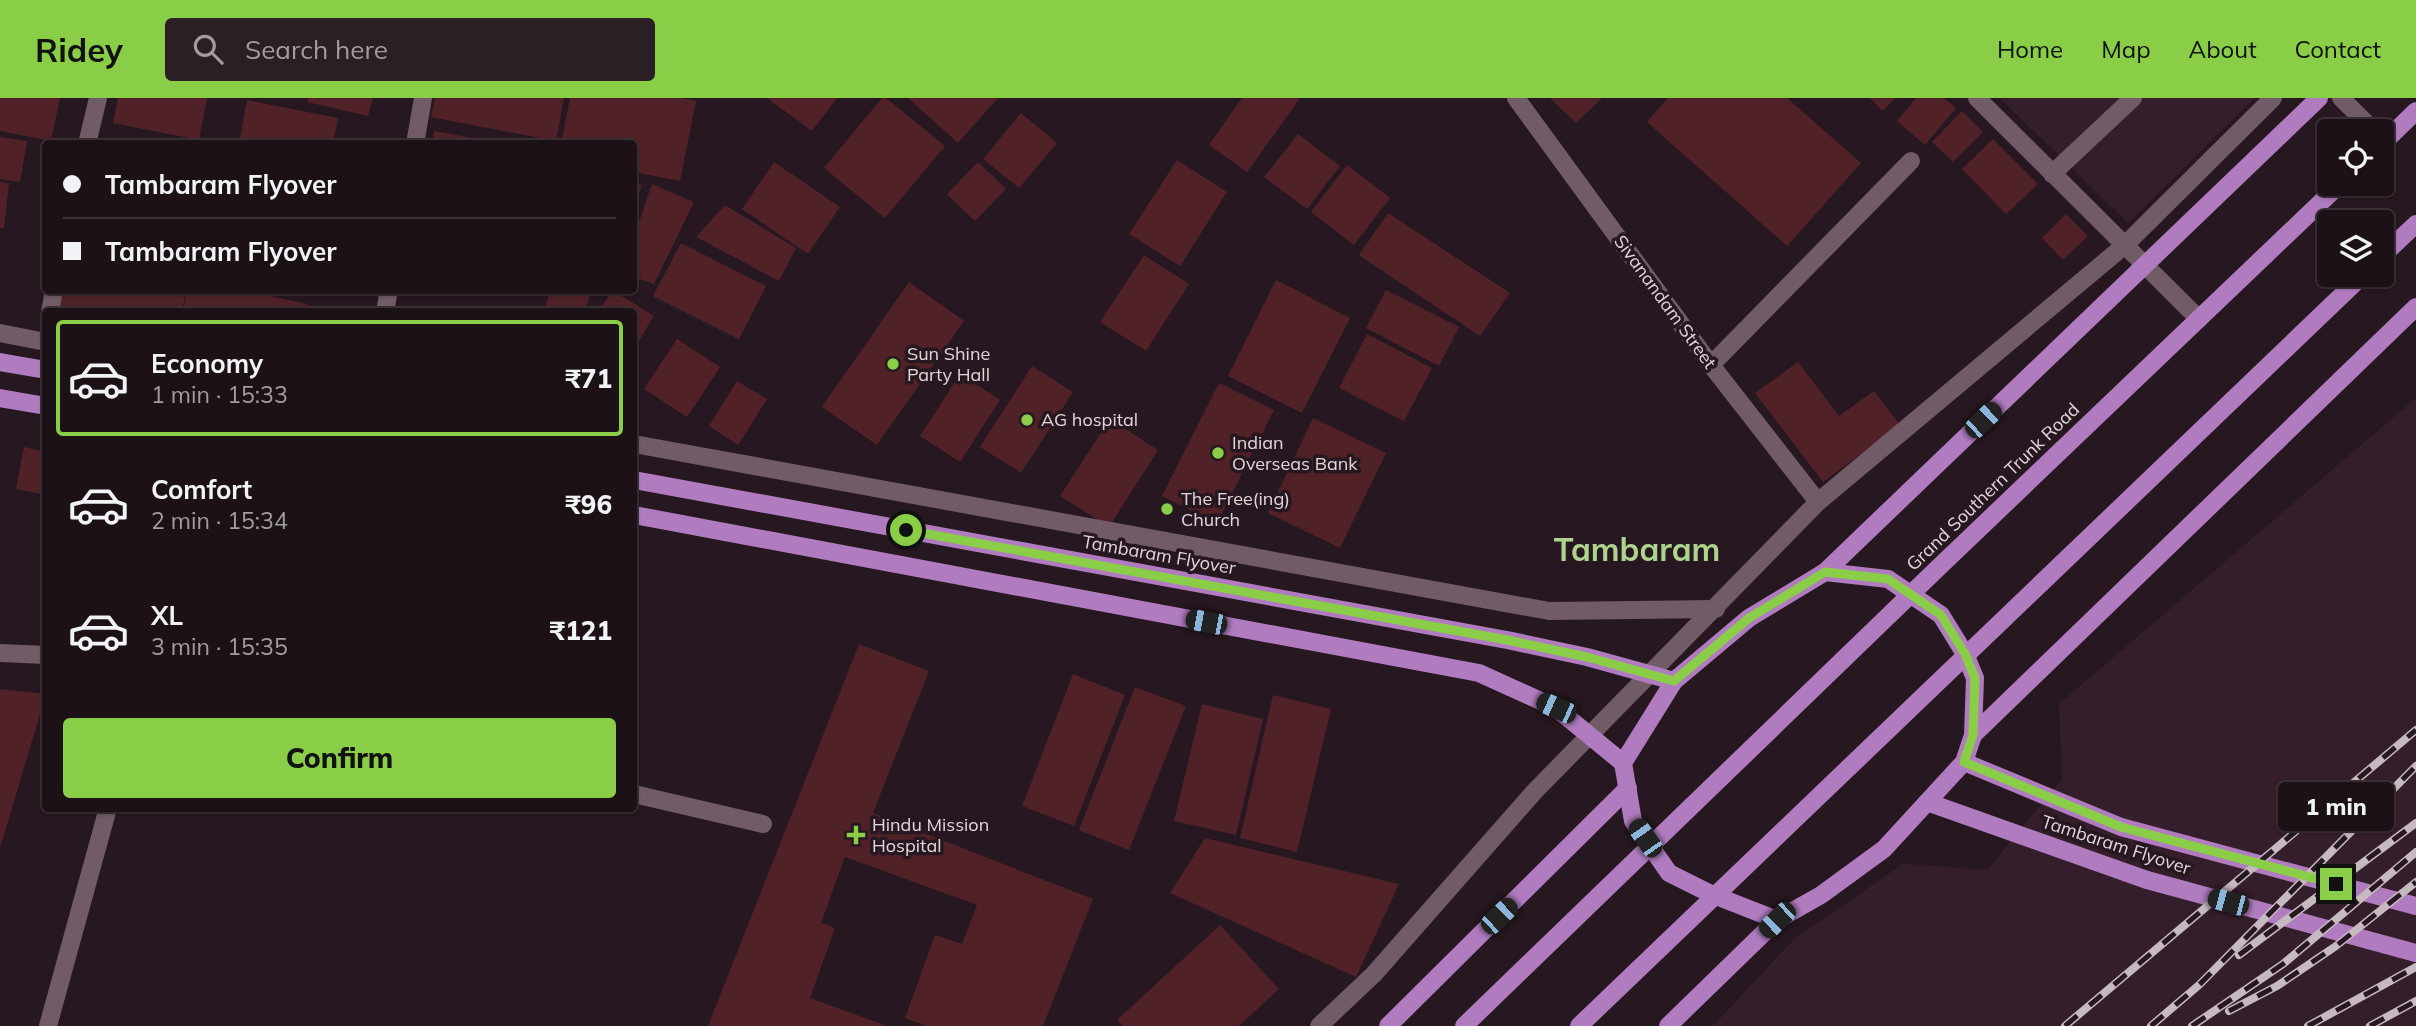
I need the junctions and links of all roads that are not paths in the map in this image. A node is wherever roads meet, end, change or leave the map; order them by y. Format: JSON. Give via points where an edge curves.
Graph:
{"nodes":[{"id":1,"x":97,"y":98,"type":"edge"},
{"id":2,"x":423,"y":98,"type":"edge"},
{"id":3,"x":1516,"y":98,"type":"edge"},
{"id":4,"x":1977,"y":98,"type":"edge"},
{"id":5,"x":2133,"y":98,"type":"edge"},
{"id":6,"x":2273,"y":98,"type":"edge"},
{"id":7,"x":2319,"y":98,"type":"edge"},
{"id":8,"x":2341,"y":98,"type":"edge"},
{"id":9,"x":2416,"y":111,"type":"edge"},
{"id":10,"x":2361,"y":119,"type":"edge"},
{"id":11,"x":2394,"y":128,"type":"edge"},
{"id":12,"x":88,"y":140,"type":"edge"},
{"id":13,"x":416,"y":140,"type":"edge"},
{"id":14,"x":1911,"y":160,"type":"dead end"},
{"id":15,"x":2052,"y":174,"type":"junction"},
{"id":16,"x":2327,"y":196,"type":"edge"},
{"id":17,"x":2416,"y":224,"type":"edge"},
{"id":18,"x":2125,"y":245,"type":"junction"},
{"id":19,"x":2394,"y":245,"type":"edge"},
{"id":20,"x":2350,"y":287,"type":"edge"},
{"id":21,"x":2416,"y":307,"type":"edge"},
{"id":22,"x":2199,"y":319,"type":"junction"},
{"id":23,"x":0,"y":333,"type":"edge"},
{"id":24,"x":42,"y":338,"type":"edge"},
{"id":25,"x":0,"y":362,"type":"edge"},
{"id":26,"x":1711,"y":365,"type":"junction"},
{"id":27,"x":42,"y":369,"type":"edge"},
{"id":28,"x":0,"y":398,"type":"edge"},
{"id":29,"x":42,"y":405,"type":"edge"},
{"id":30,"x":637,"y":445,"type":"edge"},
{"id":31,"x":637,"y":481,"type":"edge"},
{"id":32,"x":1818,"y":502,"type":"junction"},
{"id":33,"x":637,"y":516,"type":"edge"},
{"id":34,"x":1825,"y":572,"type":"junction"},
{"id":35,"x":1716,"y":609,"type":"junction"},
{"id":36,"x":0,"y":653,"type":"edge"},
{"id":37,"x":42,"y":655,"type":"edge"},
{"id":38,"x":1674,"y":681,"type":"junction"},
{"id":39,"x":1973,"y":735,"type":"junction"},
{"id":40,"x":1964,"y":762,"type":"junction"},
{"id":41,"x":1623,"y":763,"type":"junction"},
{"id":42,"x":1628,"y":788,"type":"junction"},
{"id":43,"x":637,"y":795,"type":"edge"},
{"id":44,"x":1927,"y":802,"type":"junction"},
{"id":45,"x":107,"y":812,"type":"edge"},
{"id":46,"x":763,"y":824,"type":"dead end"},
{"id":47,"x":2416,"y":906,"type":"edge"},
{"id":48,"x":1777,"y":920,"type":"junction"},
{"id":49,"x":2416,"y":953,"type":"edge"},
{"id":50,"x":48,"y":1026,"type":"edge"},
{"id":51,"x":1319,"y":1026,"type":"edge"},
{"id":52,"x":1388,"y":1026,"type":"edge"},
{"id":53,"x":1464,"y":1026,"type":"edge"},
{"id":54,"x":1580,"y":1026,"type":"edge"},
{"id":55,"x":1668,"y":1026,"type":"edge"}],
"edges":[{"from":1,"to":12,"type":"street"},
{"from":2,"to":13,"type":"street"},
{"from":3,"to":26,"type":"street","name":"Sivanandam Street"},
{"from":4,"to":15,"type":"street"},
{"from":5,"to":15,"type":"street"},
{"from":6,"to":18,"type":"street"},
{"from":7,"to":34,"type":"main road"},
{"from":8,"to":10,"type":"street"},
{"from":9,"to":11,"type":"main road"},
{"from":14,"to":26,"type":"street"},
{"from":15,"to":18,"type":"street"},
{"from":16,"to":22,"type":"main road","name":"Grand Southern Trunk Road"},
{"from":17,"to":19,"type":"main road"},
{"from":18,"to":22,"type":"street"},
{"from":18,"to":32,"type":"street"},
{"from":20,"to":54,"type":"main road"},
{"from":21,"to":39,"type":"main road"},
{"from":22,"to":53,"type":"main road","name":"Grand Southern Trunk Road"},
{"from":23,"to":24,"type":"street"},
{"from":25,"to":27,"type":"main road"},
{"from":26,"to":32,"type":"street","name":"Sivanandam Street"},
{"from":28,"to":29,"type":"main road"},
{"from":30,"to":35,"type":"street","via":[[1549,611]]},
{"from":31,"to":38,"type":"main road","name":"Tambaram Flyover","via":[[1507,640]]},
{"from":32,"to":35,"type":"street"},
{"from":33,"to":41,"type":"main road","via":[[1479,673],[1556,708]]},
{"from":34,"to":38,"type":"main road","via":[[1749,618]]},
{"from":34,"to":39,"type":"main road","via":[[1888,579],[1941,615],[1975,678]]},
{"from":35,"to":51,"type":"street","via":[[1534,792],[1374,974]]},
{"from":36,"to":37,"type":"street"},
{"from":38,"to":41,"type":"main road"},
{"from":39,"to":40,"type":"main road"},
{"from":40,"to":44,"type":"main road"},
{"from":40,"to":47,"type":"main road","name":"Tambaram Flyover","via":[[2121,827]]},
{"from":41,"to":42,"type":"main road"},
{"from":42,"to":48,"type":"main road","via":[[1633,821],[1669,873]]},
{"from":42,"to":52,"type":"main road"},
{"from":43,"to":46,"type":"street"},
{"from":44,"to":48,"type":"main road","via":[[1884,849]]},
{"from":44,"to":49,"type":"main road","name":"Tambaram Flyover","via":[[2147,880]]},
{"from":45,"to":50,"type":"street"},
{"from":48,"to":55,"type":"main road"}]}
